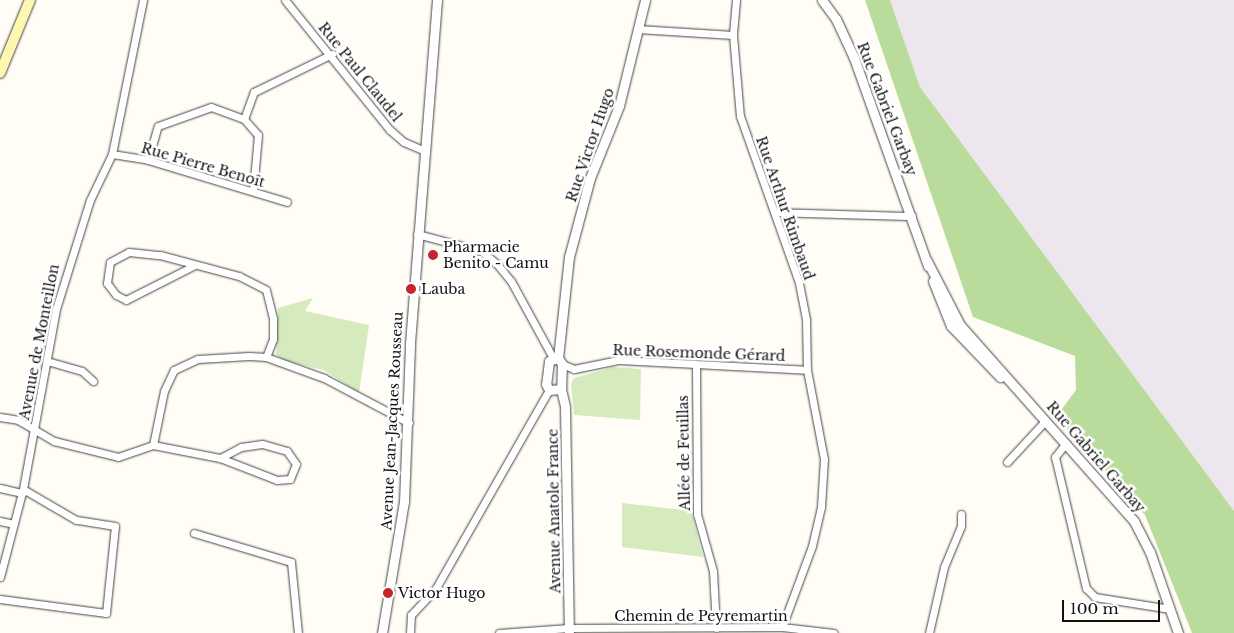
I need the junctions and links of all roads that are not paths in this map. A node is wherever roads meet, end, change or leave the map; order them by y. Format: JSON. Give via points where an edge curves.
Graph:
{"nodes":[{"id":1,"x":30,"y":0,"type":"edge"},
{"id":2,"x":143,"y":0,"type":"edge"},
{"id":3,"x":284,"y":0,"type":"edge"},
{"id":4,"x":436,"y":0,"type":"edge"},
{"id":5,"x":645,"y":0,"type":"edge"},
{"id":6,"x":736,"y":0,"type":"edge"},
{"id":7,"x":822,"y":0,"type":"edge"},
{"id":8,"x":638,"y":29,"type":"junction"},
{"id":9,"x":734,"y":35,"type":"junction"},
{"id":10,"x":332,"y":54,"type":"junction"},
{"id":11,"x":0,"y":73,"type":"edge"},
{"id":12,"x":244,"y":119,"type":"junction"},
{"id":13,"x":423,"y":150,"type":"junction"},
{"id":14,"x":112,"y":154,"type":"junction"},
{"id":15,"x":148,"y":160,"type":"junction"},
{"id":16,"x":253,"y":191,"type":"junction"},
{"id":17,"x":287,"y":202,"type":"dead end"},
{"id":18,"x":775,"y":212,"type":"junction"},
{"id":19,"x":912,"y":216,"type":"junction"},
{"id":20,"x":417,"y":234,"type":"junction"},
{"id":21,"x":193,"y":266,"type":"junction"},
{"id":22,"x":266,"y":357,"type":"junction"},
{"id":23,"x":558,"y":360,"type":"junction"},
{"id":24,"x":47,"y":361,"type":"junction"},
{"id":25,"x":696,"y":365,"type":"junction"},
{"id":26,"x":807,"y":370,"type":"junction"},
{"id":27,"x":93,"y":381,"type":"dead end"},
{"id":28,"x":561,"y":389,"type":"junction"},
{"id":29,"x":549,"y":390,"type":"junction"},
{"id":30,"x":0,"y":417,"type":"edge"},
{"id":31,"x":1046,"y":420,"type":"junction"},
{"id":32,"x":409,"y":423,"type":"junction"},
{"id":33,"x":35,"y":428,"type":"junction"},
{"id":34,"x":1066,"y":443,"type":"junction"},
{"id":35,"x":153,"y":445,"type":"junction"},
{"id":36,"x":220,"y":458,"type":"junction"},
{"id":37,"x":1007,"y":462,"type":"dead end"},
{"id":38,"x":0,"y":488,"type":"edge"},
{"id":39,"x":22,"y":491,"type":"junction"},
{"id":40,"x":961,"y":514,"type":"dead end"},
{"id":41,"x":0,"y":521,"type":"edge"},
{"id":42,"x":14,"y":524,"type":"junction"},
{"id":43,"x":194,"y":533,"type":"dead end"},
{"id":44,"x":0,"y":577,"type":"edge"},
{"id":45,"x":0,"y":599,"type":"edge"},
{"id":46,"x":1170,"y":609,"type":"junction"},
{"id":47,"x":782,"y":627,"type":"junction"},
{"id":48,"x":716,"y":628,"type":"junction"},
{"id":49,"x":569,"y":631,"type":"edge"},
{"id":50,"x":298,"y":633,"type":"edge"},
{"id":51,"x":382,"y":633,"type":"edge"},
{"id":52,"x":410,"y":633,"type":"edge"},
{"id":53,"x":500,"y":633,"type":"edge"},
{"id":54,"x":834,"y":633,"type":"edge"},
{"id":55,"x":928,"y":633,"type":"edge"},
{"id":56,"x":1178,"y":633,"type":"edge"}],
"edges":[{"from":1,"to":11,"type":"main road"},
{"from":2,"to":14,"type":"street","name":"Avenue de Monteillon"},
{"from":3,"to":10,"type":"street","name":"Rue Paul Claudel"},
{"from":4,"to":13,"type":"street","name":"Avenue Jean-Jacques Rousseau"},
{"from":5,"to":8,"type":"street","name":"Rue Victor Hugo"},
{"from":6,"to":9,"type":"street","name":"Rue Arthur Rimbaud"},
{"from":7,"to":19,"type":"street","name":"Rue Gabriel Garbay","via":[[845,37]]},
{"from":8,"to":9,"type":"street"},
{"from":8,"to":23,"type":"street","name":"Rue Victor Hugo","via":[[620,106],[590,178],[569,257]]},
{"from":9,"to":18,"type":"street","name":"Rue Arthur Rimbaud","via":[[740,116]]},
{"from":10,"to":12,"type":"street","via":[[254,92]]},
{"from":10,"to":13,"type":"street","name":"Rue Paul Claudel","via":[[390,130],[404,142]]},
{"from":12,"to":15,"type":"street","via":[[211,107],[158,126]]},
{"from":12,"to":16,"type":"street","via":[[258,136]]},
{"from":13,"to":20,"type":"street","name":"Avenue Jean-Jacques Rousseau"},
{"from":14,"to":15,"type":"street","name":"Rue Pierre Benoît"},
{"from":14,"to":24,"type":"street","name":"Avenue de Monteillon","via":[[90,200],[68,261]]},
{"from":15,"to":16,"type":"street","name":"Rue Pierre Benoît"},
{"from":16,"to":17,"type":"street","name":"Rue Pierre Benoît"},
{"from":18,"to":19,"type":"street"},
{"from":18,"to":26,"type":"street","name":"Rue Arthur Rimbaud","via":[[799,283],[806,320]]},
{"from":19,"to":31,"type":"street","name":"Rue Gabriel Garbay","via":[[927,261],[960,325]]},
{"from":20,"to":23,"type":"street","via":[[481,250],[497,264],[511,281]]},
{"from":20,"to":32,"type":"street","name":"Avenue Jean-Jacques Rousseau"},
{"from":21,"to":21,"type":"street","via":[[160,255],[128,252],[110,262],[107,282],[116,295],[126,300]]},
{"from":21,"to":22,"type":"street","via":[[239,276],[266,290],[273,319],[273,339]]},
{"from":22,"to":32,"type":"street","via":[[324,378]]},
{"from":22,"to":35,"type":"street","via":[[198,359],[174,370],[164,391]]},
{"from":23,"to":25,"type":"street","name":"Rue Rosemonde Gérard","via":[[574,369],[618,360]]},
{"from":23,"to":28,"type":"street","name":"Avenue Anatole France"},
{"from":23,"to":29,"type":"street","via":[[546,368]]},
{"from":24,"to":27,"type":"street","via":[[82,372]]},
{"from":24,"to":33,"type":"street","name":"Avenue de Monteillon"},
{"from":25,"to":26,"type":"street","name":"Rue Rosemonde Gérard"},
{"from":25,"to":48,"type":"street","name":"Allée de Feuillas","via":[[697,514],[713,571]]},
{"from":26,"to":47,"type":"street","name":"Rue Arthur Rimbaud","via":[[824,459],[821,507],[812,546]]},
{"from":28,"to":29,"type":"street"},
{"from":28,"to":49,"type":"street","name":"Avenue Anatole France","via":[[565,407],[570,554]]},
{"from":29,"to":52,"type":"street","via":[[436,588],[411,615]]},
{"from":30,"to":33,"type":"street"},
{"from":31,"to":34,"type":"street","name":"Rue Gabriel Garbay"},
{"from":31,"to":37,"type":"street"},
{"from":32,"to":51,"type":"street","name":"Avenue Jean-Jacques Rousseau","via":[[403,512]]},
{"from":33,"to":35,"type":"street","via":[[54,441],[118,457]]},
{"from":33,"to":39,"type":"street","name":"Avenue de Monteillon"},
{"from":34,"to":46,"type":"street","name":"Rue Gabriel Garbay","via":[[1134,521],[1150,552]]},
{"from":34,"to":46,"type":"street","via":[[1054,457],[1090,595]]},
{"from":35,"to":36,"type":"street"},
{"from":36,"to":36,"type":"street","via":[[277,480],[290,479],[296,464],[287,451],[262,444],[240,447]]},
{"from":38,"to":39,"type":"street"},
{"from":39,"to":42,"type":"street","name":"Avenue de Monteillon"},
{"from":39,"to":45,"type":"street","via":[[76,520],[114,526],[106,613]]},
{"from":40,"to":55,"type":"street","via":[[961,526],[944,567]]},
{"from":41,"to":42,"type":"street"},
{"from":42,"to":44,"type":"street","name":"Avenue de Monteillon"},
{"from":43,"to":50,"type":"street","via":[[291,562]]},
{"from":46,"to":56,"type":"street","name":"Rue Gabriel Garbay"},
{"from":47,"to":48,"type":"street","name":"Chemin de Peyremartin"},
{"from":47,"to":54,"type":"street","name":"Chemin de Peyremartin"},
{"from":48,"to":49,"type":"street","name":"Chemin de Peyremartin"},
{"from":49,"to":53,"type":"street","name":"Chemin de Peyremartin"}]}
